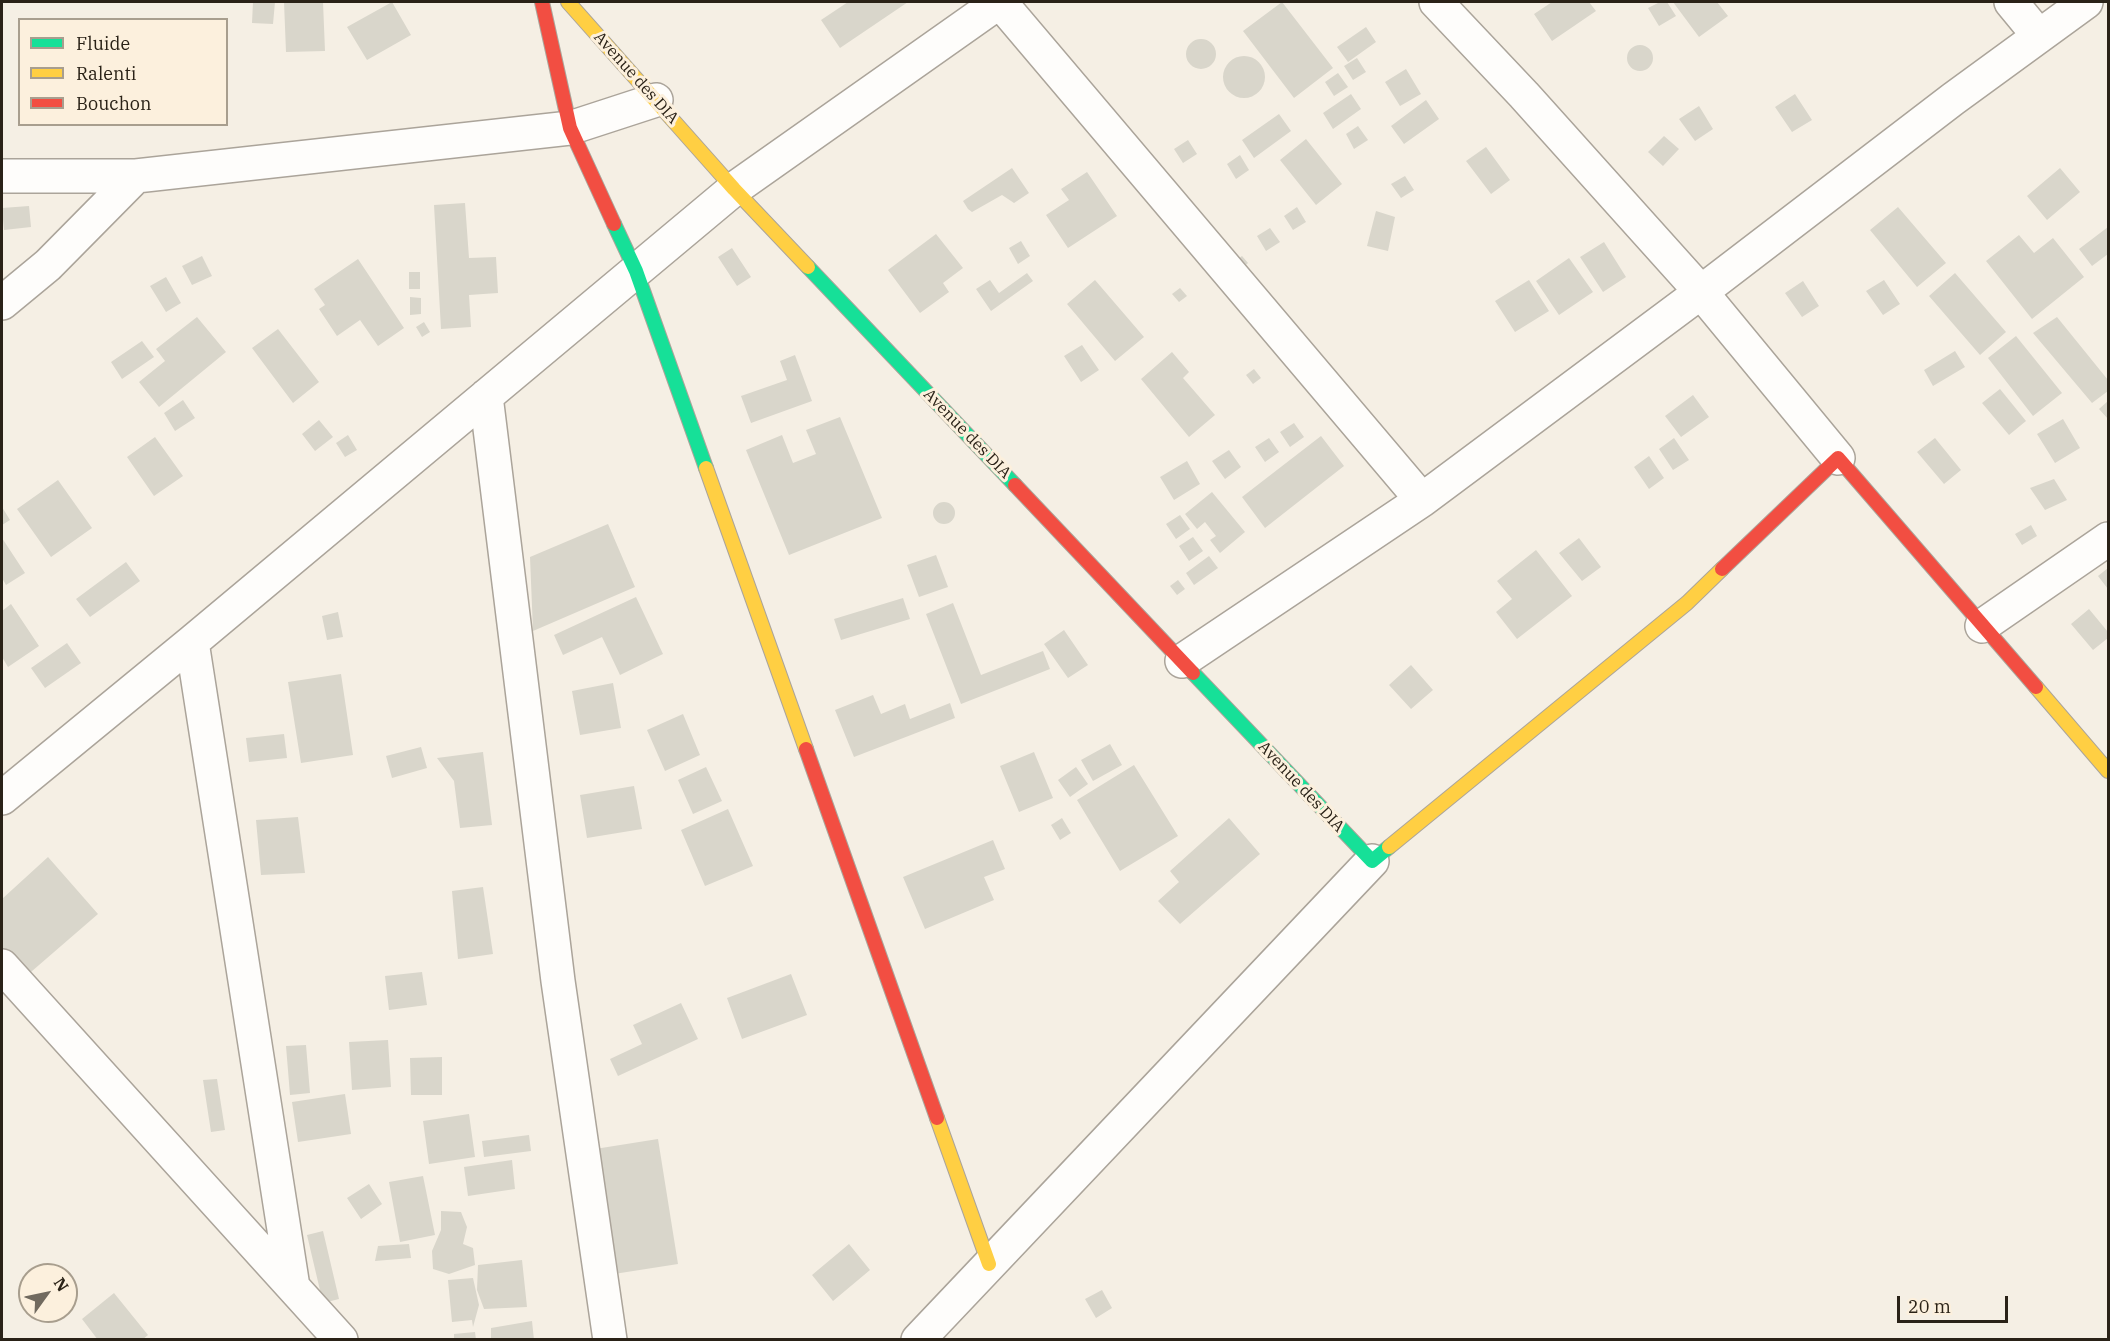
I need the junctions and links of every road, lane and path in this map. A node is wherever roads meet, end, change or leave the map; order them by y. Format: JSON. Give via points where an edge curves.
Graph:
{"nodes":[{"id":1,"x":542,"y":2,"type":"edge"},
{"id":2,"x":568,"y":2,"type":"edge"},
{"id":3,"x":1000,"y":2,"type":"edge"},
{"id":4,"x":1436,"y":2,"type":"edge"},
{"id":5,"x":2011,"y":2,"type":"edge"},
{"id":6,"x":2086,"y":2,"type":"edge"},
{"id":7,"x":2040,"y":36,"type":"junction"},
{"id":8,"x":656,"y":100,"type":"junction"},
{"id":9,"x":570,"y":128,"type":"junction"},
{"id":10,"x":2,"y":176,"type":"edge"},
{"id":11,"x":136,"y":176,"type":"junction"},
{"id":12,"x":734,"y":189,"type":"junction"},
{"id":13,"x":636,"y":271,"type":"junction"},
{"id":14,"x":1701,"y":292,"type":"junction"},
{"id":15,"x":2,"y":303,"type":"edge"},
{"id":16,"x":486,"y":396,"type":"junction"},
{"id":17,"x":1838,"y":458,"type":"junction"},
{"id":18,"x":1422,"y":500,"type":"junction"},
{"id":19,"x":2109,"y":539,"type":"edge"},
{"id":20,"x":1982,"y":626,"type":"junction"},
{"id":21,"x":192,"y":642,"type":"junction"},
{"id":22,"x":1182,"y":661,"type":"junction"},
{"id":23,"x":2109,"y":771,"type":"edge"},
{"id":24,"x":2,"y":798,"type":"edge"},
{"id":25,"x":1371,"y":861,"type":"junction"},
{"id":26,"x":2,"y":966,"type":"edge"},
{"id":27,"x":989,"y":1264,"type":"junction"},
{"id":28,"x":293,"y":1287,"type":"junction"},
{"id":29,"x":341,"y":1340,"type":"edge"},
{"id":30,"x":609,"y":1340,"type":"edge"},
{"id":31,"x":918,"y":1340,"type":"edge"}],
"edges":[{"from":1,"to":9,"type":"street"},
{"from":2,"to":8,"type":"street","name":"Avenue des DIA"},
{"from":3,"to":12,"type":"street"},
{"from":3,"to":18,"type":"street"},
{"from":4,"to":14,"type":"street"},
{"from":5,"to":7,"type":"street"},
{"from":6,"to":7,"type":"street"},
{"from":7,"to":14,"type":"street"},
{"from":8,"to":9,"type":"street"},
{"from":8,"to":12,"type":"street","name":"Avenue des DIA"},
{"from":9,"to":11,"type":"street"},
{"from":9,"to":13,"type":"street"},
{"from":10,"to":11,"type":"street"},
{"from":11,"to":15,"type":"street","via":[[48,265]]},
{"from":12,"to":13,"type":"street"},
{"from":12,"to":22,"type":"street","name":"Avenue des DIA"},
{"from":13,"to":16,"type":"street"},
{"from":13,"to":27,"type":"street"},
{"from":14,"to":17,"type":"street"},
{"from":14,"to":18,"type":"street"},
{"from":16,"to":21,"type":"street"},
{"from":16,"to":30,"type":"street","via":[[558,981]]},
{"from":17,"to":20,"type":"street"},
{"from":17,"to":25,"type":"street","via":[[1687,603]]},
{"from":18,"to":22,"type":"street"},
{"from":19,"to":20,"type":"street"},
{"from":20,"to":23,"type":"street"},
{"from":21,"to":24,"type":"street"},
{"from":21,"to":28,"type":"street"},
{"from":22,"to":25,"type":"street","name":"Avenue des DIA"},
{"from":25,"to":27,"type":"street"},
{"from":26,"to":28,"type":"street"},
{"from":27,"to":31,"type":"street"},
{"from":28,"to":29,"type":"street"}]}
